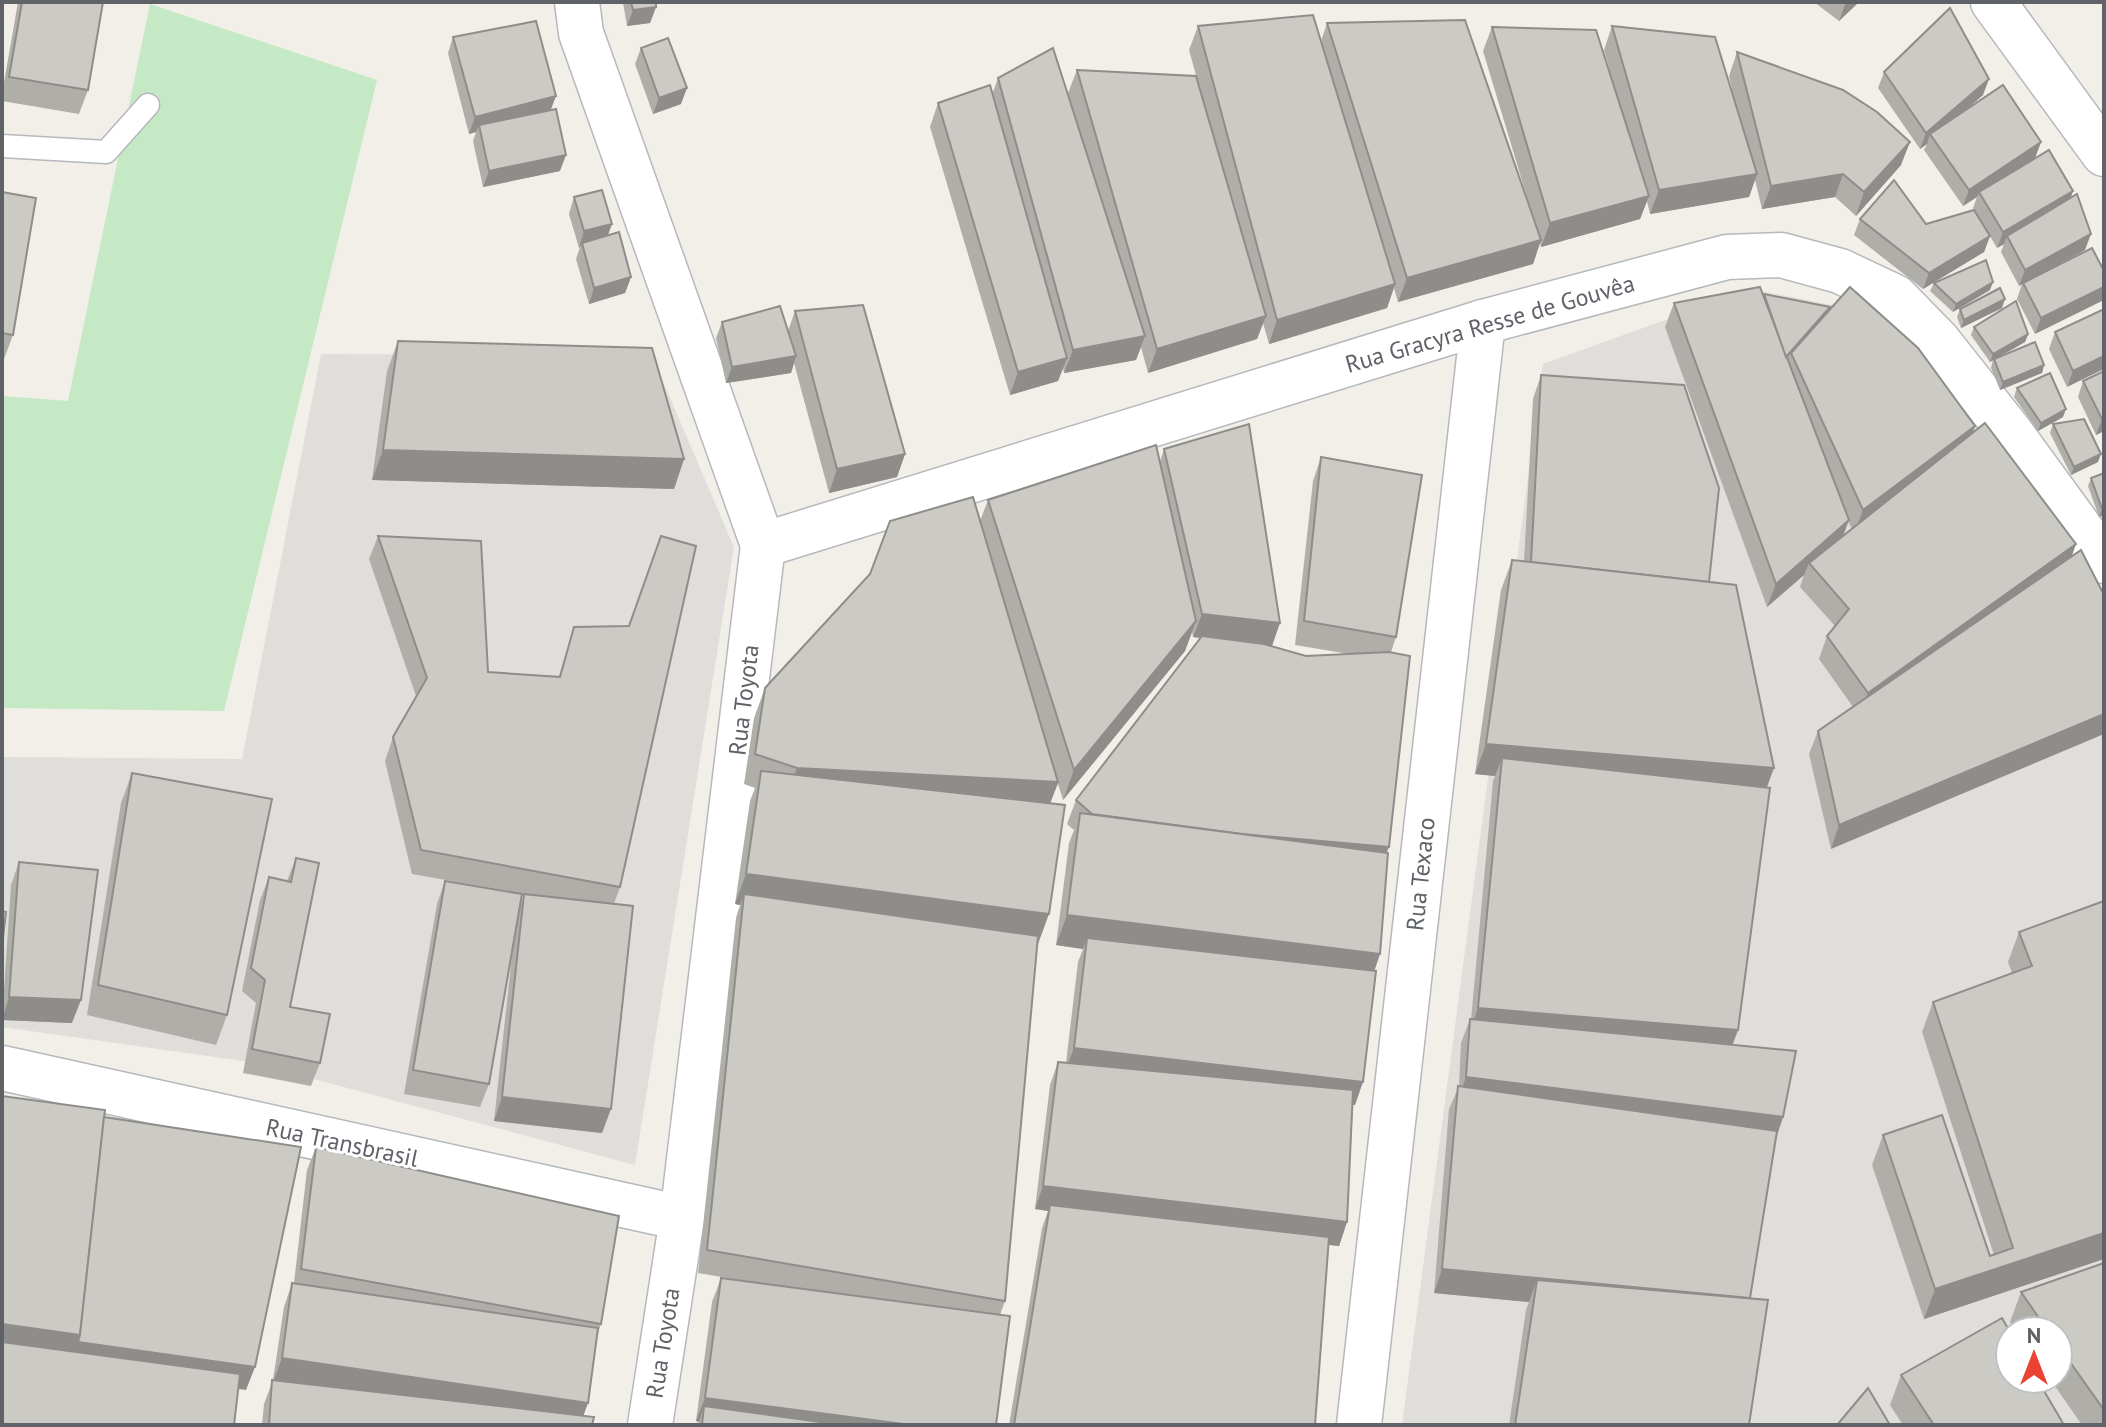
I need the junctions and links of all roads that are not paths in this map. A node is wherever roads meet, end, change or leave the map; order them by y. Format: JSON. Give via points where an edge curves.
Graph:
{"nodes":[{"id":1,"x":577,"y":2,"type":"edge"},
{"id":2,"x":1993,"y":2,"type":"edge"},
{"id":3,"x":148,"y":105,"type":"dead end"},
{"id":4,"x":2,"y":146,"type":"edge"},
{"id":5,"x":2104,"y":154,"type":"edge"},
{"id":6,"x":1483,"y":322,"type":"junction"},
{"id":7,"x":763,"y":545,"type":"junction"},
{"id":8,"x":2104,"y":561,"type":"edge"},
{"id":9,"x":2,"y":1068,"type":"edge"},
{"id":10,"x":682,"y":1218,"type":"junction"},
{"id":11,"x":650,"y":1425,"type":"edge"},
{"id":12,"x":1359,"y":1425,"type":"edge"}],
"edges":[{"from":1,"to":7,"type":"street","name":"Rua Toyota","via":[[581,33]]},
{"from":2,"to":5,"type":"street"},
{"from":3,"to":4,"type":"lane","via":[[106,152]]},
{"from":6,"to":7,"type":"street","name":"Rua Gracyra Resse de Gouvêa"},
{"from":6,"to":8,"type":"street","name":"Rua Gracyra Resse de Gouvêa","via":[[1727,257],[1781,255],[1840,271],[1895,297],[1938,341]]},
{"from":6,"to":12,"type":"street","name":"Rua Texaco"},
{"from":7,"to":10,"type":"street","name":"Rua Toyota"},
{"from":9,"to":10,"type":"street","name":"Rua Transbrasil"},
{"from":10,"to":11,"type":"street","name":"Rua Toyota"}]}
